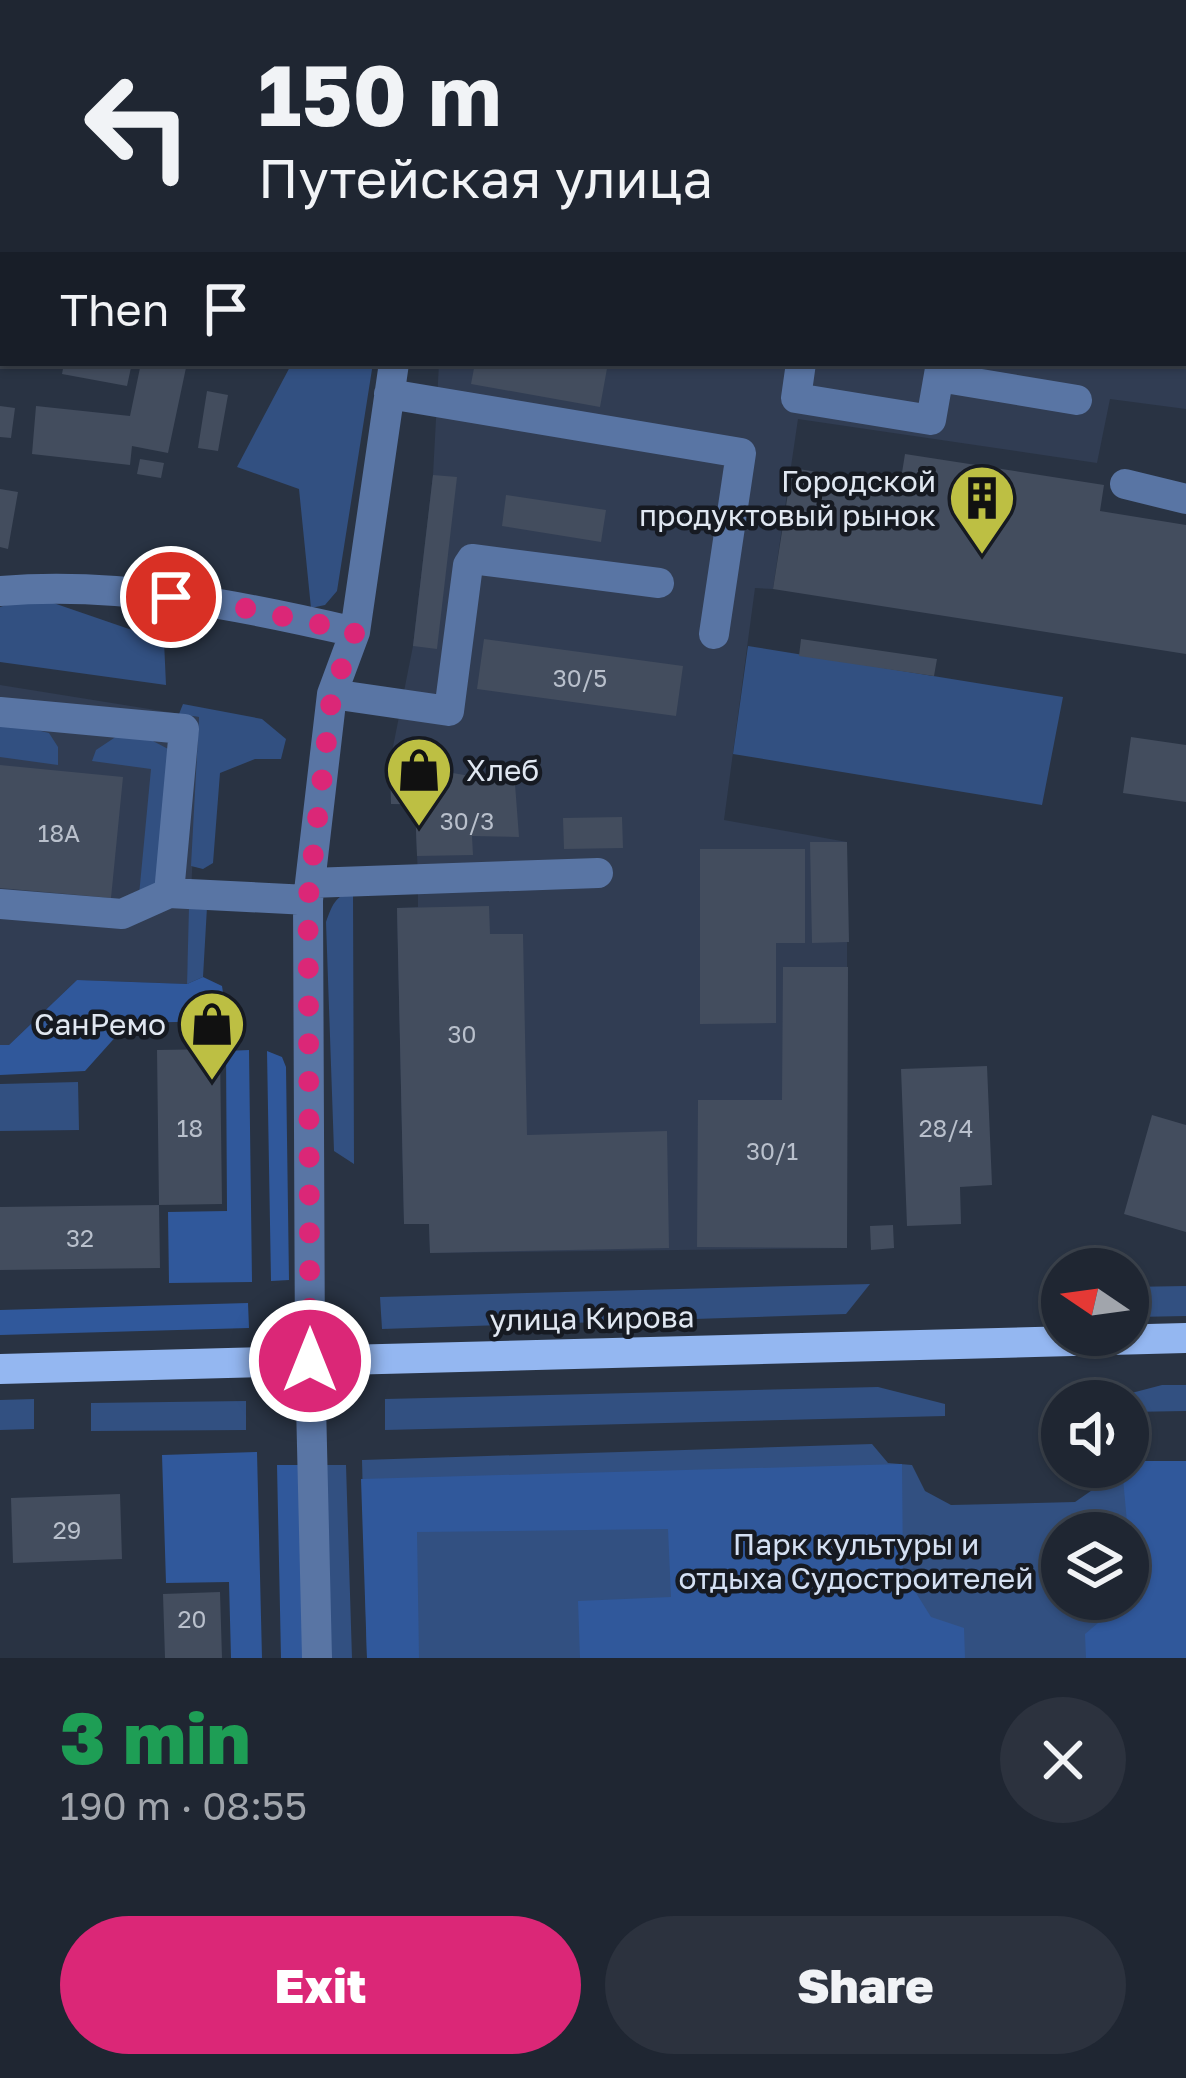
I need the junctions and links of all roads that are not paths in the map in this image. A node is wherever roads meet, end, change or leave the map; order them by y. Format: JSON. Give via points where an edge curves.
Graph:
{"nodes":[{"id":1,"x":801,"y":366,"type":"edge"},
{"id":2,"x":940,"y":370,"type":"edge"},
{"id":3,"x":391,"y":378,"type":"edge"},
{"id":4,"x":1077,"y":400,"type":"dead end"},
{"id":5,"x":1126,"y":484,"type":"dead end"},
{"id":6,"x":1186,"y":499,"type":"edge"},
{"id":7,"x":658,"y":583,"type":"dead end"},
{"id":8,"x":0,"y":591,"type":"edge"},
{"id":9,"x":355,"y":632,"type":"junction"},
{"id":10,"x":714,"y":634,"type":"dead end"},
{"id":11,"x":332,"y":694,"type":"junction"},
{"id":12,"x":0,"y":712,"type":"edge"},
{"id":13,"x":598,"y":873,"type":"dead end"},
{"id":14,"x":309,"y":891,"type":"junction"},
{"id":15,"x":169,"y":893,"type":"junction"},
{"id":16,"x":0,"y":904,"type":"edge"},
{"id":17,"x":1186,"y":1338,"type":"edge"},
{"id":18,"x":310,"y":1361,"type":"junction"},
{"id":19,"x":0,"y":1369,"type":"edge"},
{"id":20,"x":317,"y":1658,"type":"edge"}],
"edges":[{"from":1,"to":2,"type":"street","via":[[796,398],[931,420]]},
{"from":2,"to":4,"type":"street"},
{"from":3,"to":9,"type":"street"},
{"from":3,"to":10,"type":"street","via":[[741,453]]},
{"from":5,"to":6,"type":"street"},
{"from":7,"to":11,"type":"street","via":[[472,559],[449,711]]},
{"from":8,"to":9,"type":"street","via":[[61,586],[207,600]]},
{"from":9,"to":11,"type":"street"},
{"from":11,"to":14,"type":"street"},
{"from":12,"to":15,"type":"street","via":[[184,729]]},
{"from":13,"to":14,"type":"street"},
{"from":14,"to":15,"type":"street"},
{"from":14,"to":18,"type":"street"},
{"from":15,"to":16,"type":"street","via":[[122,914]]},
{"from":17,"to":18,"type":"main road","name":"улица Кирова"},
{"from":18,"to":19,"type":"main road","name":"улица Кирова"},
{"from":18,"to":20,"type":"street"}]}
